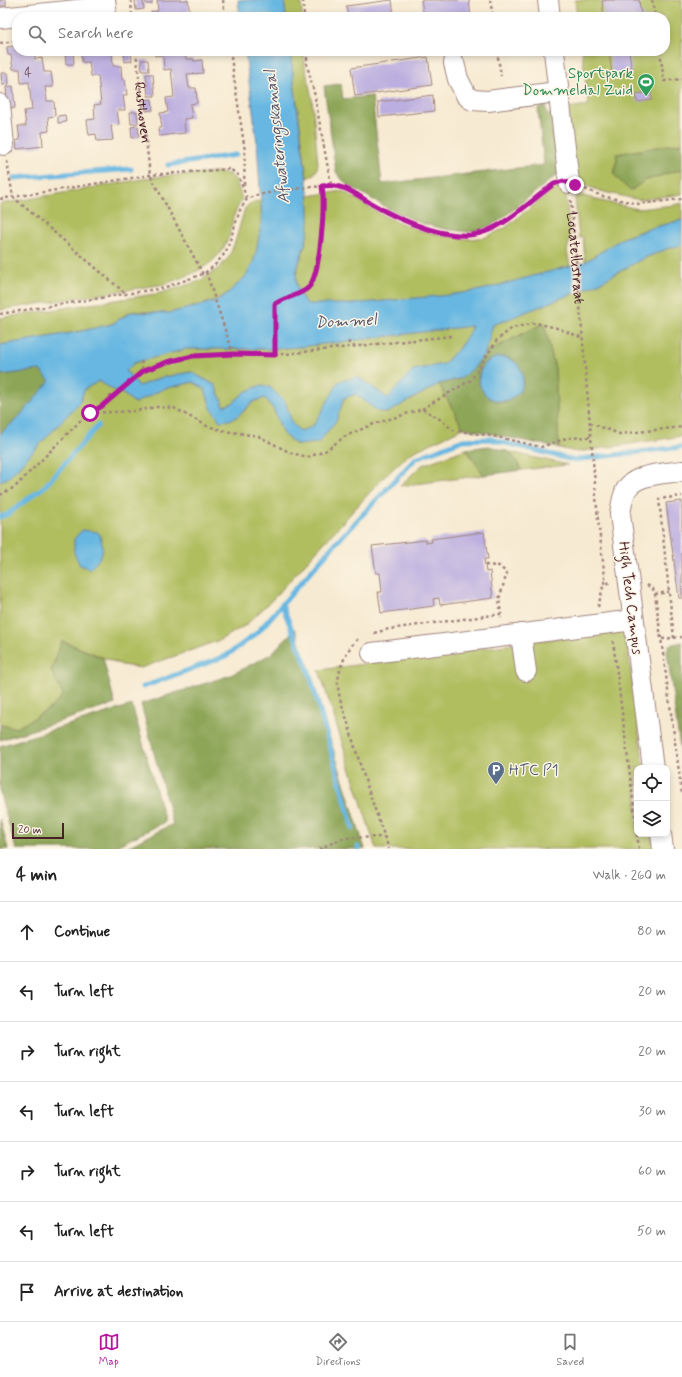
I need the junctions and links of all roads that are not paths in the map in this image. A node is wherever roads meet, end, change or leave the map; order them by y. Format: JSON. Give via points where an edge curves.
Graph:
{"nodes":[{"id":1,"x":106,"y":0,"type":"edge"},
{"id":2,"x":548,"y":0,"type":"edge"},
{"id":3,"x":64,"y":6,"type":"edge"},
{"id":4,"x":32,"y":12,"type":"edge"},
{"id":5,"x":549,"y":12,"type":"edge"},
{"id":6,"x":12,"y":16,"type":"edge"},
{"id":7,"x":0,"y":18,"type":"edge"},
{"id":8,"x":555,"y":56,"type":"edge"},
{"id":9,"x":454,"y":63,"type":"dead end"},
{"id":10,"x":549,"y":93,"type":"dead end"},
{"id":11,"x":0,"y":104,"type":"edge"},
{"id":12,"x":4,"y":145,"type":"road end"},
{"id":13,"x":569,"y":183,"type":"road end"},
{"id":14,"x":682,"y":472,"type":"edge"},
{"id":15,"x":634,"y":620,"type":"junction"},
{"id":16,"x":513,"y":635,"type":"junction"},
{"id":17,"x":366,"y":646,"type":"road end"},
{"id":18,"x":526,"y":670,"type":"dead end"},
{"id":19,"x":653,"y":765,"type":"edge"},
{"id":20,"x":661,"y":837,"type":"edge"},
{"id":21,"x":663,"y":849,"type":"edge"}],
"edges":[{"from":1,"to":3,"type":"street","via":[[106,7]]},
{"from":2,"to":5,"type":"street"},
{"from":3,"to":4,"type":"street"},
{"from":6,"to":7,"type":"street"},
{"from":8,"to":13,"type":"street"},
{"from":9,"to":10,"type":"street","via":[[458,79],[466,95],[472,100],[488,101]]},
{"from":11,"to":12,"type":"street"},
{"from":14,"to":15,"type":"street","name":"High Tech Campus","via":[[645,476],[632,482],[624,493],[620,514]]},
{"from":15,"to":16,"type":"street"},
{"from":15,"to":19,"type":"street","name":"High Tech Campus"},
{"from":16,"to":17,"type":"street"},
{"from":16,"to":18,"type":"street"},
{"from":20,"to":21,"type":"street"}]}
